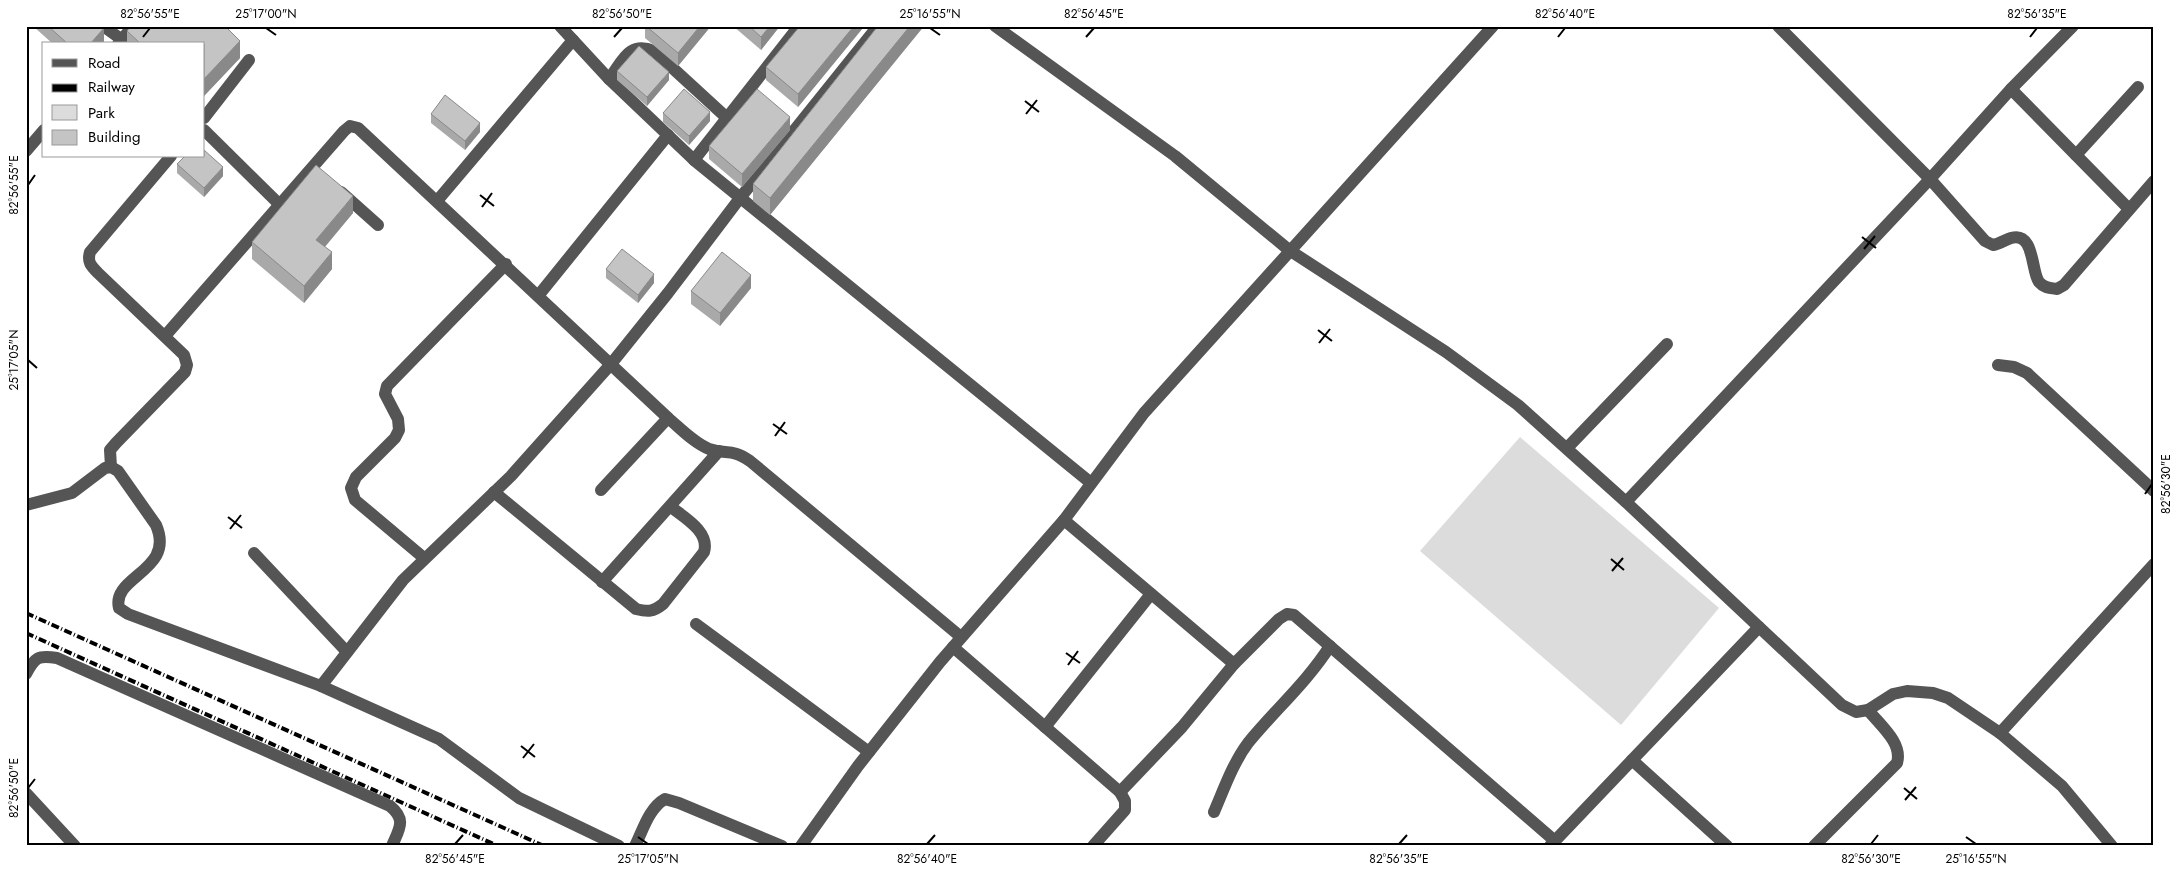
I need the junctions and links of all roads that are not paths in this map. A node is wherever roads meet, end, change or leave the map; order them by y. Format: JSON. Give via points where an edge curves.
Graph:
{"nodes":[{"id":1,"x":104,"y":26,"type":"edge"},
{"id":2,"x":132,"y":26,"type":"edge"},
{"id":3,"x":560,"y":26,"type":"edge"},
{"id":4,"x":799,"y":26,"type":"edge"},
{"id":5,"x":878,"y":26,"type":"edge"},
{"id":6,"x":995,"y":26,"type":"edge"},
{"id":7,"x":1493,"y":26,"type":"edge"},
{"id":8,"x":1778,"y":26,"type":"edge"},
{"id":9,"x":2073,"y":26,"type":"edge"},
{"id":10,"x":573,"y":40,"type":"junction"},
{"id":11,"x":119,"y":42,"type":"edge"},
{"id":12,"x":250,"y":60,"type":"dead end"},
{"id":13,"x":609,"y":79,"type":"junction"},
{"id":14,"x":2138,"y":86,"type":"dead end"},
{"id":15,"x":2010,"y":89,"type":"junction"},
{"id":16,"x":205,"y":117,"type":"edge"},
{"id":17,"x":727,"y":118,"type":"junction"},
{"id":18,"x":205,"y":131,"type":"edge"},
{"id":19,"x":42,"y":132,"type":"edge"},
{"id":20,"x":668,"y":135,"type":"junction"},
{"id":21,"x":26,"y":151,"type":"edge"},
{"id":22,"x":2076,"y":155,"type":"junction"},
{"id":23,"x":169,"y":158,"type":"edge"},
{"id":24,"x":694,"y":160,"type":"junction"},
{"id":25,"x":1930,"y":178,"type":"junction"},
{"id":26,"x":2154,"y":180,"type":"edge"},
{"id":27,"x":334,"y":186,"type":"edge"},
{"id":28,"x":740,"y":198,"type":"junction"},
{"id":29,"x":437,"y":201,"type":"junction"},
{"id":30,"x":279,"y":204,"type":"junction"},
{"id":31,"x":2129,"y":209,"type":"junction"},
{"id":32,"x":378,"y":225,"type":"dead end"},
{"id":33,"x":1289,"y":250,"type":"junction"},
{"id":34,"x":506,"y":264,"type":"junction"},
{"id":35,"x":538,"y":296,"type":"junction"},
{"id":36,"x":165,"y":336,"type":"junction"},
{"id":37,"x":1667,"y":344,"type":"dead end"},
{"id":38,"x":611,"y":364,"type":"junction"},
{"id":39,"x":1998,"y":365,"type":"dead end"},
{"id":40,"x":668,"y":418,"type":"junction"},
{"id":41,"x":1567,"y":448,"type":"junction"},
{"id":42,"x":719,"y":451,"type":"junction"},
{"id":43,"x":111,"y":467,"type":"junction"},
{"id":44,"x":1091,"y":483,"type":"junction"},
{"id":45,"x":601,"y":490,"type":"dead end"},
{"id":46,"x":2154,"y":491,"type":"edge"},
{"id":47,"x":494,"y":492,"type":"junction"},
{"id":48,"x":1626,"y":502,"type":"junction"},
{"id":49,"x":26,"y":505,"type":"edge"},
{"id":50,"x":671,"y":507,"type":"junction"},
{"id":51,"x":1064,"y":520,"type":"junction"},
{"id":52,"x":254,"y":553,"type":"dead end"},
{"id":53,"x":424,"y":558,"type":"junction"},
{"id":54,"x":2154,"y":564,"type":"edge"},
{"id":55,"x":602,"y":582,"type":"junction"},
{"id":56,"x":1151,"y":594,"type":"junction"},
{"id":57,"x":696,"y":624,"type":"dead end"},
{"id":58,"x":1759,"y":627,"type":"junction"},
{"id":59,"x":957,"y":642,"type":"junction"},
{"id":60,"x":1330,"y":646,"type":"junction"},
{"id":61,"x":347,"y":652,"type":"junction"},
{"id":62,"x":1234,"y":664,"type":"junction"},
{"id":63,"x":26,"y":674,"type":"edge"},
{"id":64,"x":320,"y":686,"type":"junction"},
{"id":65,"x":1868,"y":710,"type":"junction"},
{"id":66,"x":1045,"y":727,"type":"junction"},
{"id":67,"x":2000,"y":733,"type":"junction"},
{"id":68,"x":869,"y":752,"type":"junction"},
{"id":69,"x":1632,"y":760,"type":"junction"},
{"id":70,"x":1120,"y":792,"type":"junction"},
{"id":71,"x":26,"y":793,"type":"edge"},
{"id":72,"x":1214,"y":812,"type":"dead end"},
{"id":73,"x":1553,"y":843,"type":"edge"},
{"id":74,"x":75,"y":846,"type":"edge"},
{"id":75,"x":392,"y":846,"type":"edge"},
{"id":76,"x":619,"y":846,"type":"edge"},
{"id":77,"x":635,"y":846,"type":"edge"},
{"id":78,"x":782,"y":846,"type":"edge"},
{"id":79,"x":801,"y":846,"type":"edge"},
{"id":80,"x":1092,"y":846,"type":"edge"},
{"id":81,"x":1727,"y":846,"type":"edge"},
{"id":82,"x":1814,"y":846,"type":"edge"},
{"id":83,"x":2112,"y":846,"type":"edge"}],
"edges":[{"from":1,"to":11,"type":"street"},
{"from":2,"to":11,"type":"street"},
{"from":3,"to":10,"type":"street"},
{"from":4,"to":17,"type":"street"},
{"from":5,"to":28,"type":"street"},
{"from":6,"to":33,"type":"street","via":[[1175,156]]},
{"from":7,"to":33,"type":"street"},
{"from":8,"to":25,"type":"street"},
{"from":9,"to":15,"type":"street"},
{"from":10,"to":13,"type":"street"},
{"from":10,"to":29,"type":"street"},
{"from":12,"to":16,"type":"street"},
{"from":13,"to":17,"type":"street","via":[[634,48],[643,47],[654,51]]},
{"from":13,"to":20,"type":"street"},
{"from":14,"to":22,"type":"street"},
{"from":15,"to":22,"type":"street"},
{"from":15,"to":25,"type":"street"},
{"from":17,"to":24,"type":"street"},
{"from":18,"to":30,"type":"street"},
{"from":19,"to":21,"type":"street"},
{"from":20,"to":24,"type":"street"},
{"from":20,"to":35,"type":"street"},
{"from":22,"to":31,"type":"street"},
{"from":23,"to":36,"type":"street","via":[[90,252],[88,259],[90,266]]},
{"from":24,"to":28,"type":"street"},
{"from":25,"to":31,"type":"street","via":[[1985,241],[1993,245],[2012,237],[2026,243],[2038,281],[2044,287],[2057,289],[2064,285]]},
{"from":25,"to":48,"type":"street"},
{"from":26,"to":31,"type":"street"},
{"from":27,"to":32,"type":"street"},
{"from":28,"to":38,"type":"street"},
{"from":28,"to":44,"type":"street"},
{"from":29,"to":30,"type":"street","via":[[358,128],[350,126],[316,169]]},
{"from":29,"to":34,"type":"street"},
{"from":30,"to":36,"type":"street"},
{"from":33,"to":41,"type":"street","via":[[1446,352],[1518,405]]},
{"from":33,"to":44,"type":"street","via":[[1144,413]]},
{"from":34,"to":35,"type":"street"},
{"from":34,"to":53,"type":"street","via":[[387,386],[385,394],[398,419],[399,430],[356,477],[351,488],[355,500]]},
{"from":35,"to":38,"type":"street"},
{"from":36,"to":43,"type":"street","via":[[184,355],[185,372],[110,450]]},
{"from":37,"to":41,"type":"street"},
{"from":38,"to":40,"type":"street"},
{"from":38,"to":47,"type":"street","via":[[529,458]]},
{"from":39,"to":46,"type":"street","via":[[2027,373]]},
{"from":40,"to":42,"type":"street","via":[[701,445]]},
{"from":40,"to":45,"type":"street"},
{"from":41,"to":48,"type":"street"},
{"from":42,"to":50,"type":"street"},
{"from":42,"to":59,"type":"street","via":[[731,451],[750,461]]},
{"from":43,"to":49,"type":"street","via":[[72,493]]},
{"from":43,"to":64,"type":"street","via":[[118,471],[156,525],[161,545],[152,562],[121,593],[117,601],[119,608]]},
{"from":44,"to":51,"type":"street"},
{"from":47,"to":53,"type":"street"},
{"from":47,"to":55,"type":"street"},
{"from":48,"to":58,"type":"street"},
{"from":50,"to":55,"type":"street"},
{"from":50,"to":55,"type":"street","via":[[699,530],[706,544],[704,552],[663,604],[648,612],[636,609]]},
{"from":51,"to":56,"type":"street"},
{"from":51,"to":59,"type":"street"},
{"from":52,"to":61,"type":"street"},
{"from":53,"to":61,"type":"street"},
{"from":54,"to":67,"type":"street"},
{"from":56,"to":62,"type":"street"},
{"from":56,"to":66,"type":"street"},
{"from":57,"to":68,"type":"street"},
{"from":58,"to":65,"type":"street","via":[[1842,705],[1856,712]]},
{"from":58,"to":69,"type":"street"},
{"from":59,"to":66,"type":"street"},
{"from":59,"to":68,"type":"street"},
{"from":60,"to":62,"type":"street","via":[[1294,615],[1287,614]]},
{"from":60,"to":72,"type":"street","via":[[1307,679],[1248,744]]},
{"from":60,"to":73,"type":"street"},
{"from":61,"to":64,"type":"street"},
{"from":62,"to":70,"type":"street","via":[[1182,727]]},
{"from":63,"to":75,"type":"street","via":[[32,661],[42,656],[56,658],[390,806],[401,820]]},
{"from":64,"to":76,"type":"street","via":[[439,739],[519,798]]},
{"from":65,"to":67,"type":"street","via":[[1900,692],[1933,693],[1948,698]]},
{"from":65,"to":82,"type":"street","via":[[1897,745],[1900,755],[1897,763]]},
{"from":66,"to":70,"type":"street"},
{"from":67,"to":83,"type":"street","via":[[2062,786]]},
{"from":68,"to":79,"type":"street"},
{"from":69,"to":73,"type":"street"},
{"from":69,"to":81,"type":"street"},
{"from":70,"to":80,"type":"street","via":[[1125,810]]},
{"from":71,"to":74,"type":"street"},
{"from":77,"to":78,"type":"street","via":[[657,803],[665,799]]}]}
